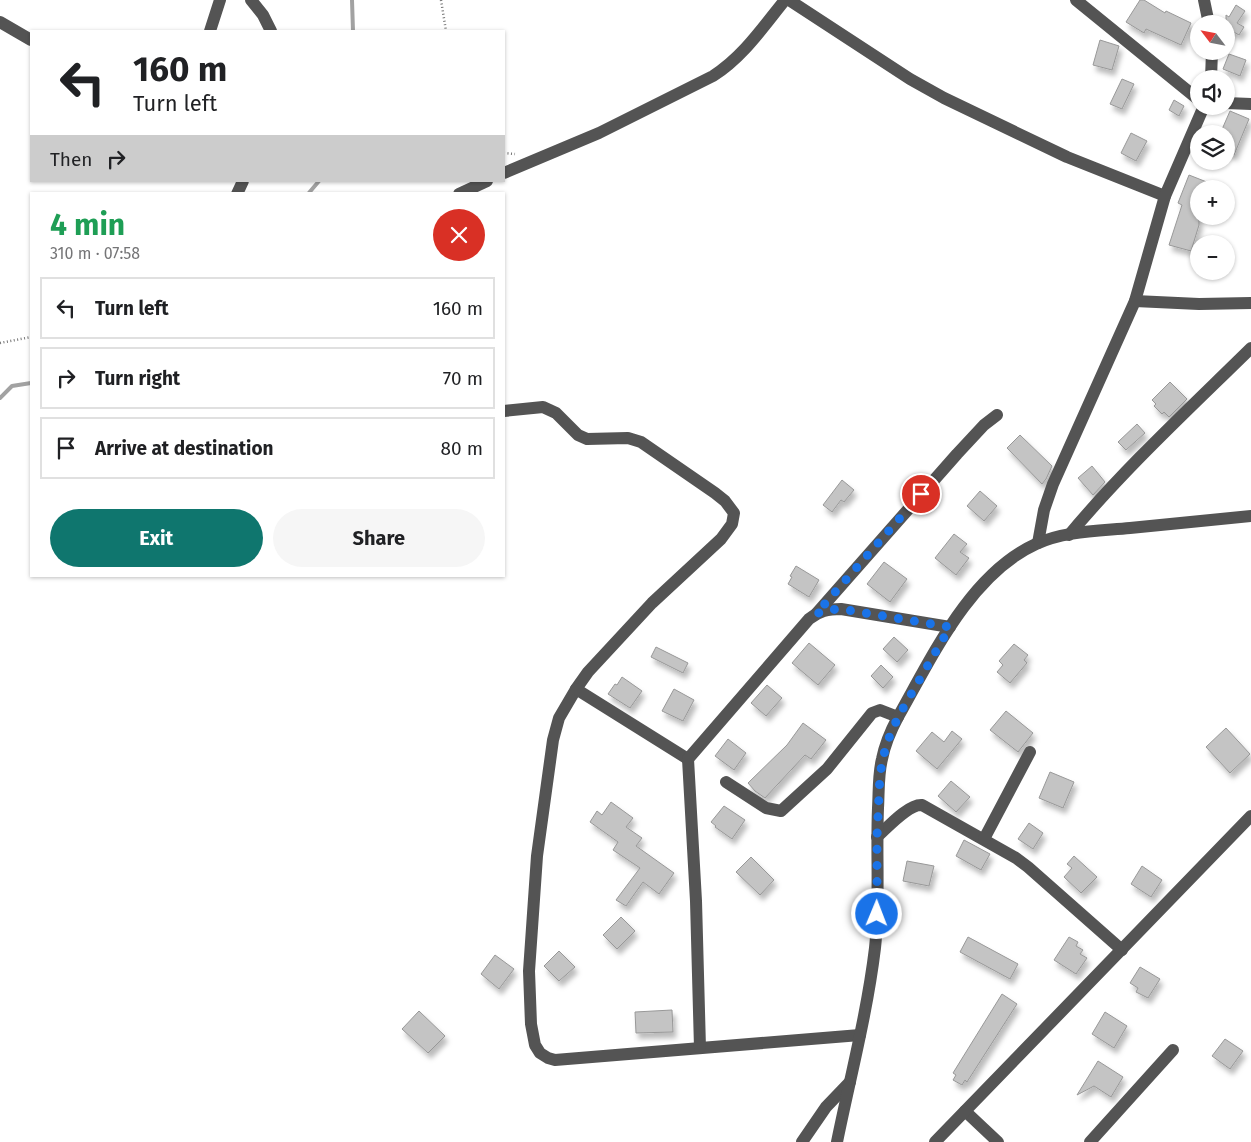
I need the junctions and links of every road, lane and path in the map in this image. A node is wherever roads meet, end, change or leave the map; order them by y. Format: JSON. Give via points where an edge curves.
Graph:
{"nodes":[{"id":1,"x":220,"y":0,"type":"edge"},
{"id":2,"x":250,"y":0,"type":"edge"},
{"id":3,"x":441,"y":0,"type":"edge"},
{"id":4,"x":785,"y":0,"type":"edge"},
{"id":5,"x":790,"y":0,"type":"edge"},
{"id":6,"x":1076,"y":0,"type":"edge"},
{"id":7,"x":1204,"y":0,"type":"edge"},
{"id":8,"x":1207,"y":15,"type":"edge"},
{"id":9,"x":0,"y":22,"type":"edge"},
{"id":10,"x":210,"y":30,"type":"edge"},
{"id":11,"x":270,"y":30,"type":"edge"},
{"id":12,"x":446,"y":30,"type":"edge"},
{"id":13,"x":30,"y":39,"type":"edge"},
{"id":14,"x":1190,"y":93,"type":"edge"},
{"id":15,"x":1235,"y":103,"type":"edge"},
{"id":16,"x":1251,"y":104,"type":"edge"},
{"id":17,"x":1200,"y":115,"type":"edge"},
{"id":18,"x":505,"y":173,"type":"edge"},
{"id":19,"x":484,"y":182,"type":"edge"},
{"id":20,"x":463,"y":192,"type":"edge"},
{"id":21,"x":1165,"y":196,"type":"junction"},
{"id":22,"x":1135,"y":301,"type":"junction"},
{"id":23,"x":1251,"y":303,"type":"edge"},
{"id":24,"x":30,"y":338,"type":"edge"},
{"id":25,"x":0,"y":343,"type":"edge"},
{"id":26,"x":1251,"y":348,"type":"edge"},
{"id":27,"x":505,"y":411,"type":"edge"},
{"id":28,"x":997,"y":415,"type":"dead end"},
{"id":29,"x":1251,"y":516,"type":"edge"},
{"id":30,"x":1069,"y":534,"type":"junction"},
{"id":31,"x":1038,"y":543,"type":"junction"},
{"id":32,"x":816,"y":614,"type":"junction"},
{"id":33,"x":950,"y":627,"type":"junction"},
{"id":34,"x":576,"y":689,"type":"junction"},
{"id":35,"x":898,"y":717,"type":"junction"},
{"id":36,"x":1030,"y":752,"type":"dead end"},
{"id":37,"x":688,"y":759,"type":"junction"},
{"id":38,"x":726,"y":782,"type":"dead end"},
{"id":39,"x":1251,"y":816,"type":"edge"},
{"id":40,"x":877,"y":837,"type":"junction"},
{"id":41,"x":984,"y":839,"type":"junction"},
{"id":42,"x":1122,"y":950,"type":"junction"},
{"id":43,"x":860,"y":1035,"type":"junction"},
{"id":44,"x":700,"y":1048,"type":"junction"},
{"id":45,"x":1173,"y":1050,"type":"dead end"},
{"id":46,"x":850,"y":1082,"type":"junction"},
{"id":47,"x":965,"y":1111,"type":"junction"},
{"id":48,"x":802,"y":1142,"type":"edge"},
{"id":49,"x":837,"y":1142,"type":"edge"},
{"id":50,"x":935,"y":1142,"type":"edge"},
{"id":51,"x":998,"y":1142,"type":"edge"},
{"id":52,"x":1090,"y":1142,"type":"edge"}],
"edges":[{"from":1,"to":10,"type":"street"},
{"from":2,"to":11,"type":"street"},
{"from":3,"to":12,"type":"path"},
{"from":4,"to":18,"type":"street","via":[[739,55],[713,76],[599,133]]},
{"from":5,"to":21,"type":"street","via":[[944,98],[1067,157]]},
{"from":6,"to":14,"type":"street"},
{"from":7,"to":8,"type":"street"},
{"from":9,"to":13,"type":"street"},
{"from":15,"to":16,"type":"street"},
{"from":17,"to":21,"type":"street"},
{"from":19,"to":20,"type":"street"},
{"from":21,"to":22,"type":"street"},
{"from":22,"to":23,"type":"street"},
{"from":22,"to":31,"type":"street","via":[[1053,484]]},
{"from":24,"to":25,"type":"path"},
{"from":26,"to":30,"type":"street","via":[[1151,446]]},
{"from":27,"to":34,"type":"street","via":[[543,407],[556,413],[578,435],[587,439],[628,438],[641,442],[715,492],[734,513],[727,532],[652,603]]},
{"from":28,"to":32,"type":"street","via":[[957,454]]},
{"from":29,"to":30,"type":"street"},
{"from":30,"to":31,"type":"street"},
{"from":31,"to":33,"type":"street","via":[[994,573]]},
{"from":32,"to":33,"type":"street","via":[[841,609]]},
{"from":32,"to":37,"type":"street"},
{"from":33,"to":35,"type":"street"},
{"from":34,"to":37,"type":"street"},
{"from":34,"to":44,"type":"street","via":[[555,730],[538,856],[529,970],[535,1045],[540,1053],[555,1060]]},
{"from":35,"to":38,"type":"street","via":[[880,710],[872,713],[827,769],[781,811],[766,808]]},
{"from":35,"to":40,"type":"street","via":[[882,760]]},
{"from":36,"to":41,"type":"street"},
{"from":37,"to":44,"type":"street"},
{"from":39,"to":42,"type":"street"},
{"from":40,"to":41,"type":"street","via":[[918,805]]},
{"from":40,"to":43,"type":"street","via":[[875,948]]},
{"from":41,"to":42,"type":"street","via":[[1028,867]]},
{"from":42,"to":47,"type":"street"},
{"from":43,"to":44,"type":"street"},
{"from":43,"to":46,"type":"street"},
{"from":45,"to":52,"type":"street"},
{"from":46,"to":48,"type":"street","via":[[826,1107]]},
{"from":46,"to":49,"type":"street"},
{"from":47,"to":50,"type":"street"},
{"from":47,"to":51,"type":"street"}]}
